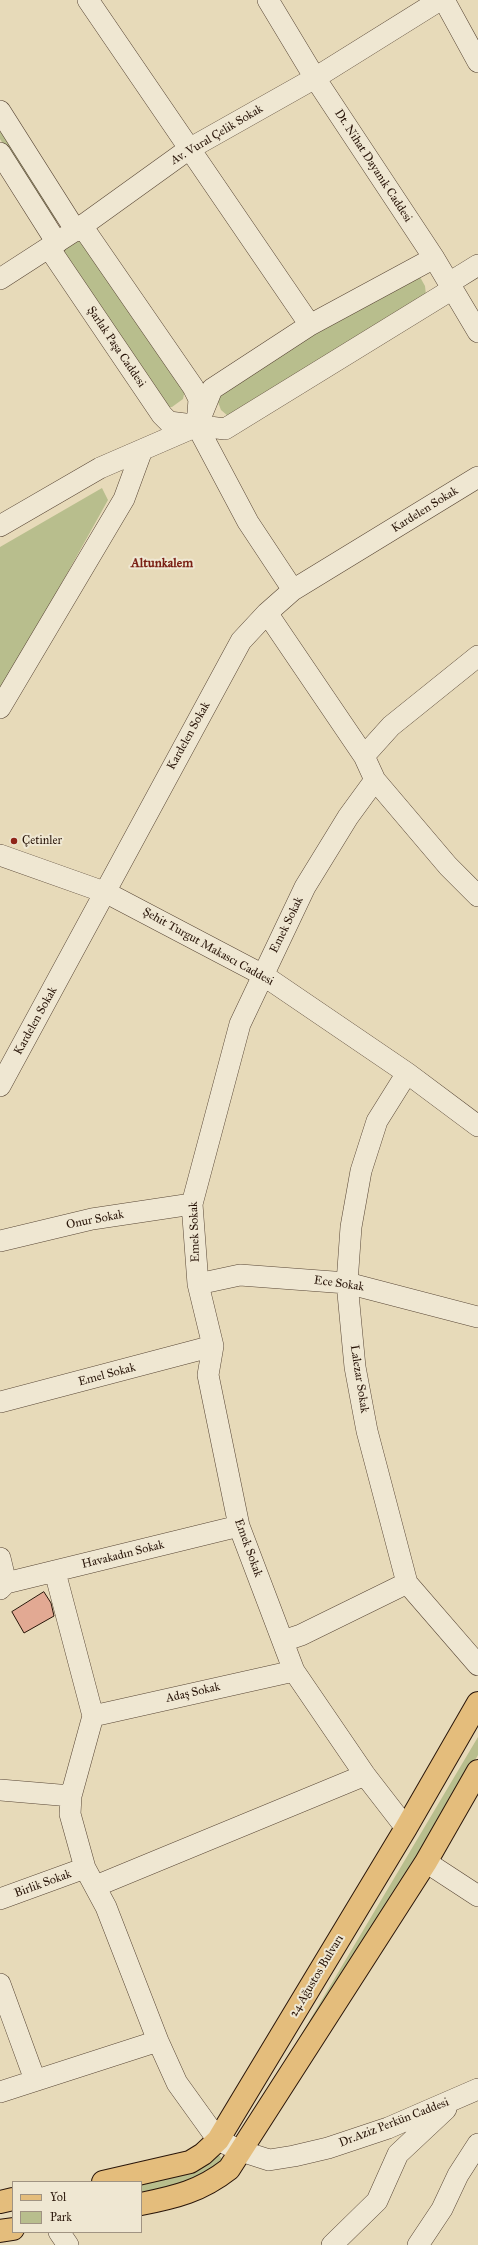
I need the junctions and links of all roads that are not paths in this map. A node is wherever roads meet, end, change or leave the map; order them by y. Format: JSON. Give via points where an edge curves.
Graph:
{"nodes":[{"id":1,"x":88,"y":0,"type":"edge"},
{"id":2,"x":268,"y":0,"type":"edge"},
{"id":3,"x":440,"y":0,"type":"edge"},
{"id":4,"x":444,"y":0,"type":"edge"},
{"id":5,"x":478,"y":62,"type":"edge"},
{"id":6,"x":315,"y":78,"type":"junction"},
{"id":7,"x":0,"y":112,"type":"edge"},
{"id":8,"x":189,"y":149,"type":"junction"},
{"id":9,"x":0,"y":153,"type":"edge"},
{"id":10,"x":79,"y":229,"type":"junction"},
{"id":11,"x":53,"y":246,"type":"junction"},
{"id":12,"x":434,"y":258,"type":"junction"},
{"id":13,"x":478,"y":266,"type":"edge"},
{"id":14,"x":0,"y":279,"type":"edge"},
{"id":15,"x":450,"y":286,"type":"junction"},
{"id":16,"x":310,"y":325,"type":"junction"},
{"id":17,"x":478,"y":332,"type":"edge"},
{"id":18,"x":197,"y":426,"type":"junction"},
{"id":19,"x":142,"y":450,"type":"junction"},
{"id":20,"x":478,"y":477,"type":"edge"},
{"id":21,"x":1,"y":523,"type":"edge"},
{"id":22,"x":293,"y":590,"type":"junction"},
{"id":23,"x":267,"y":612,"type":"junction"},
{"id":24,"x":478,"y":656,"type":"edge"},
{"id":25,"x":0,"y":708,"type":"edge"},
{"id":26,"x":364,"y":756,"type":"junction"},
{"id":27,"x":375,"y":780,"type":"junction"},
{"id":28,"x":0,"y":855,"type":"edge"},
{"id":29,"x":107,"y":893,"type":"junction"},
{"id":30,"x":478,"y":896,"type":"edge"},
{"id":31,"x":263,"y":975,"type":"junction"},
{"id":32,"x":407,"y":1073,"type":"junction"},
{"id":33,"x":0,"y":1086,"type":"edge"},
{"id":34,"x":478,"y":1126,"type":"edge"},
{"id":35,"x":192,"y":1204,"type":"junction"},
{"id":36,"x":0,"y":1241,"type":"edge"},
{"id":37,"x":347,"y":1283,"type":"junction"},
{"id":38,"x":198,"y":1284,"type":"junction"},
{"id":39,"x":478,"y":1317,"type":"edge"},
{"id":40,"x":213,"y":1346,"type":"junction"},
{"id":41,"x":0,"y":1402,"type":"edge"},
{"id":42,"x":239,"y":1526,"type":"junction"},
{"id":43,"x":0,"y":1558,"type":"edge"},
{"id":44,"x":55,"y":1572,"type":"junction"},
{"id":45,"x":407,"y":1583,"type":"junction"},
{"id":46,"x":3,"y":1586,"type":"edge"},
{"id":47,"x":283,"y":1641,"type":"junction"},
{"id":48,"x":478,"y":1665,"type":"edge"},
{"id":49,"x":294,"y":1670,"type":"junction"},
{"id":50,"x":478,"y":1703,"type":"edge"},
{"id":51,"x":93,"y":1716,"type":"junction"},
{"id":52,"x":478,"y":1770,"type":"edge"},
{"id":53,"x":365,"y":1775,"type":"junction"},
{"id":54,"x":0,"y":1790,"type":"edge"},
{"id":55,"x":71,"y":1796,"type":"junction"},
{"id":56,"x":406,"y":1828,"type":"junction"},
{"id":57,"x":426,"y":1862,"type":"junction"},
{"id":58,"x":85,"y":1868,"type":"junction"},
{"id":59,"x":96,"y":1886,"type":"junction"},
{"id":60,"x":478,"y":1896,"type":"edge"},
{"id":61,"x":0,"y":1899,"type":"edge"},
{"id":62,"x":0,"y":1984,"type":"edge"},
{"id":63,"x":158,"y":2041,"type":"junction"},
{"id":64,"x":35,"y":2080,"type":"junction"},
{"id":65,"x":478,"y":2089,"type":"edge"},
{"id":66,"x":0,"y":2092,"type":"edge"},
{"id":67,"x":456,"y":2100,"type":"junction"},
{"id":68,"x":218,"y":2140,"type":"junction"},
{"id":69,"x":478,"y":2144,"type":"edge"},
{"id":70,"x":241,"y":2151,"type":"junction"},
{"id":71,"x":106,"y":2181,"type":"edge"},
{"id":72,"x":12,"y":2199,"type":"edge"},
{"id":73,"x":0,"y":2202,"type":"edge"},
{"id":74,"x":142,"y":2204,"type":"edge"},
{"id":75,"x":12,"y":2229,"type":"edge"},
{"id":76,"x":0,"y":2231,"type":"edge"},
{"id":77,"x":60,"y":2233,"type":"edge"},
{"id":78,"x":68,"y":2245,"type":"edge"},
{"id":79,"x":332,"y":2245,"type":"edge"},
{"id":80,"x":418,"y":2245,"type":"edge"}],
"edges":[{"from":1,"to":8,"type":"street"},
{"from":2,"to":6,"type":"street","name":"Dt. Nihat Dayanık Caddesi"},
{"from":3,"to":6,"type":"street","name":"Av. Vural Çelik Sokak"},
{"from":4,"to":5,"type":"street"},
{"from":6,"to":8,"type":"street","name":"Av. Vural Çelik Sokak"},
{"from":6,"to":12,"type":"street","name":"Dt. Nihat Dayanık Caddesi"},
{"from":7,"to":10,"type":"street"},
{"from":8,"to":10,"type":"street","name":"Av. Vural Çelik Sokak"},
{"from":8,"to":16,"type":"street"},
{"from":9,"to":11,"type":"street","name":"Şarlak Paşa Caddesi"},
{"from":10,"to":11,"type":"street","name":"Av. Vural Çelik Sokak"},
{"from":10,"to":18,"type":"street","via":[[193,387],[199,399]]},
{"from":11,"to":14,"type":"street","name":"Av. Vural Çelik Sokak"},
{"from":11,"to":18,"type":"street","name":"Şarlak Paşa Caddesi","via":[[162,415],[169,422]]},
{"from":12,"to":15,"type":"street","name":"Dt. Nihat Dayanık Caddesi"},
{"from":12,"to":16,"type":"street"},
{"from":13,"to":15,"type":"street","name":"Şarlak Paşa Caddesi"},
{"from":15,"to":17,"type":"street","name":"Dt. Nihat Dayanık Caddesi"},
{"from":15,"to":18,"type":"street","name":"Şarlak Paşa Caddesi","via":[[225,429]]},
{"from":16,"to":18,"type":"street","via":[[212,389]]},
{"from":18,"to":19,"type":"street"},
{"from":18,"to":22,"type":"street","via":[[248,522]]},
{"from":19,"to":21,"type":"street","via":[[100,468]]},
{"from":19,"to":25,"type":"street","via":[[124,499]]},
{"from":20,"to":22,"type":"street","name":"Kardelen Sokak"},
{"from":22,"to":23,"type":"street","name":"Kardelen Sokak"},
{"from":23,"to":26,"type":"street"},
{"from":23,"to":29,"type":"street","name":"Kardelen Sokak","via":[[242,642]]},
{"from":24,"to":26,"type":"street","via":[[391,726]]},
{"from":26,"to":27,"type":"street"},
{"from":27,"to":30,"type":"street","via":[[448,866]]},
{"from":27,"to":31,"type":"street","name":"Emek Sokak","via":[[348,817],[305,887]]},
{"from":28,"to":29,"type":"street","name":"Şehit Turgut Makascı Caddesi"},
{"from":29,"to":31,"type":"street","name":"Şehit Turgut Makascı Caddesi"},
{"from":29,"to":33,"type":"street","name":"Kardelen Sokak"},
{"from":31,"to":32,"type":"street","name":"Şehit Turgut Makascı Caddesi"},
{"from":31,"to":35,"type":"street","name":"Emek Sokak","via":[[240,1024]]},
{"from":32,"to":34,"type":"street","name":"Şehit Turgut Makascı Caddesi"},
{"from":32,"to":37,"type":"street","name":"Lalezar Sokak","via":[[377,1121],[361,1171],[351,1227]]},
{"from":35,"to":36,"type":"street","name":"Onur Sokak","via":[[92,1219]]},
{"from":35,"to":38,"type":"street","name":"Emek Sokak"},
{"from":37,"to":38,"type":"street","name":"Ece Sokak","via":[[240,1275]]},
{"from":37,"to":39,"type":"street","name":"Ece Sokak"},
{"from":37,"to":45,"type":"street","name":"Lalezar Sokak","via":[[355,1367],[363,1410]]},
{"from":38,"to":40,"type":"street","name":"Emek Sokak"},
{"from":40,"to":41,"type":"street","name":"Emel Sokak"},
{"from":40,"to":42,"type":"street","name":"Emek Sokak","via":[[208,1374]]},
{"from":42,"to":44,"type":"street","name":"Havakadın Sokak"},
{"from":42,"to":47,"type":"street","name":"Emek Sokak"},
{"from":43,"to":46,"type":"street"},
{"from":44,"to":46,"type":"street","name":"Havakadın Sokak"},
{"from":44,"to":51,"type":"street"},
{"from":45,"to":47,"type":"street","via":[[301,1635]]},
{"from":45,"to":48,"type":"street","name":"Lalezar Sokak"},
{"from":47,"to":49,"type":"street","name":"Emek Sokak"},
{"from":49,"to":51,"type":"street","name":"Adaş Sokak"},
{"from":49,"to":53,"type":"street","name":"Emek Sokak"},
{"from":50,"to":56,"type":"main road","name":"24 Ağustos Bulvarı"},
{"from":51,"to":55,"type":"street"},
{"from":52,"to":57,"type":"main road"},
{"from":53,"to":56,"type":"street","name":"Emek Sokak"},
{"from":53,"to":59,"type":"street"},
{"from":54,"to":55,"type":"street"},
{"from":55,"to":58,"type":"street","via":[[70,1814]]},
{"from":56,"to":68,"type":"main road","name":"24 Ağustos Bulvarı"},
{"from":57,"to":60,"type":"street"},
{"from":57,"to":70,"type":"main road"},
{"from":58,"to":59,"type":"street"},
{"from":58,"to":61,"type":"street","name":"Birlik Sokak"},
{"from":59,"to":63,"type":"street"},
{"from":62,"to":64,"type":"street"},
{"from":63,"to":64,"type":"street"},
{"from":63,"to":68,"type":"street","via":[[177,2083]]},
{"from":64,"to":66,"type":"street"},
{"from":65,"to":67,"type":"street","name":"Dr.Aziz Perkün Caddesi"},
{"from":67,"to":70,"type":"street","name":"Dr.Aziz Perkün Caddesi","via":[[388,2128],[328,2148],[269,2160]]},
{"from":67,"to":79,"type":"street","via":[[398,2154],[377,2201]]},
{"from":68,"to":70,"type":"street","name":"Dr.Aziz Perkün Caddesi"},
{"from":68,"to":71,"type":"main road","name":"24 Ağustos Bulvarı","via":[[190,2162]]},
{"from":69,"to":80,"type":"street","via":[[458,2175],[442,2209]]},
{"from":70,"to":74,"type":"main road","via":[[229,2169],[201,2188]]},
{"from":72,"to":73,"type":"main road"},
{"from":75,"to":76,"type":"main road"},
{"from":77,"to":78,"type":"street"}]}
